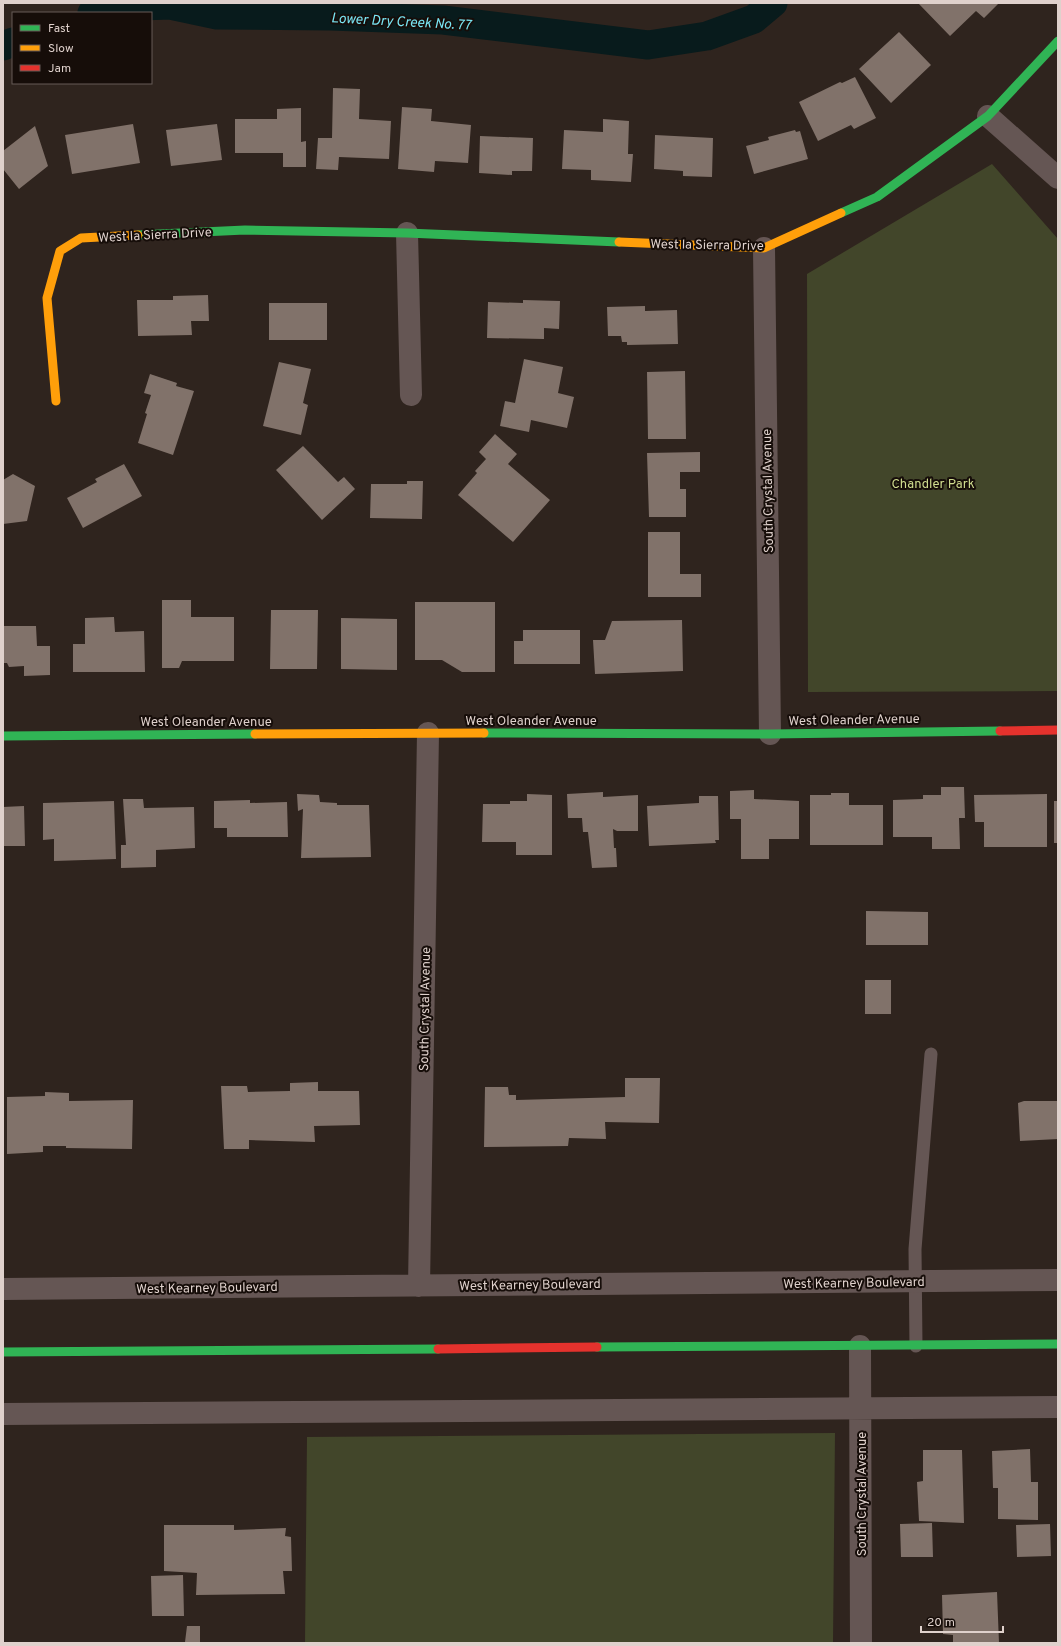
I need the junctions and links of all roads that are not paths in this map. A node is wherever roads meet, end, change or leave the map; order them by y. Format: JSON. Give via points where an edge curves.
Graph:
{"nodes":[{"id":1,"x":1058,"y":41,"type":"edge"},
{"id":2,"x":988,"y":116,"type":"junction"},
{"id":3,"x":1058,"y":178,"type":"edge"},
{"id":4,"x":407,"y":232,"type":"junction"},
{"id":5,"x":764,"y":248,"type":"junction"},
{"id":6,"x":412,"y":395,"type":"dead end"},
{"id":7,"x":56,"y":401,"type":"dead end"},
{"id":8,"x":1058,"y":730,"type":"edge"},
{"id":9,"x":428,"y":733,"type":"junction"},
{"id":10,"x":770,"y":734,"type":"junction"},
{"id":11,"x":3,"y":736,"type":"edge"},
{"id":12,"x":931,"y":1054,"type":"dead end"},
{"id":13,"x":1058,"y":1280,"type":"edge"},
{"id":14,"x":914,"y":1281,"type":"junction"},
{"id":15,"x":419,"y":1286,"type":"junction"},
{"id":16,"x":3,"y":1289,"type":"edge"},
{"id":17,"x":1058,"y":1344,"type":"edge"},
{"id":18,"x":860,"y":1346,"type":"junction"},
{"id":19,"x":916,"y":1346,"type":"junction"},
{"id":20,"x":3,"y":1352,"type":"edge"},
{"id":21,"x":1058,"y":1408,"type":"edge"},
{"id":22,"x":860,"y":1409,"type":"junction"},
{"id":23,"x":3,"y":1414,"type":"edge"},
{"id":24,"x":861,"y":1643,"type":"edge"}],
"edges":[{"from":1,"to":2,"type":"street","name":"West la Sierra Drive"},
{"from":2,"to":3,"type":"street"},
{"from":2,"to":5,"type":"street","name":"West la Sierra Drive","via":[[878,197]]},
{"from":4,"to":5,"type":"street","name":"West la Sierra Drive"},
{"from":4,"to":6,"type":"street"},
{"from":4,"to":7,"type":"street","name":"West la Sierra Drive","via":[[244,230],[81,238],[60,251],[47,298]]},
{"from":5,"to":10,"type":"street","name":"South Crystal Avenue"},
{"from":8,"to":10,"type":"street","name":"West Oleander Avenue"},
{"from":9,"to":10,"type":"street","name":"West Oleander Avenue"},
{"from":9,"to":11,"type":"street","name":"West Oleander Avenue"},
{"from":9,"to":15,"type":"street","name":"South Crystal Avenue"},
{"from":12,"to":14,"type":"lane"},
{"from":13,"to":14,"type":"street","name":"West Kearney Boulevard"},
{"from":14,"to":15,"type":"street","name":"West Kearney Boulevard"},
{"from":14,"to":19,"type":"lane"},
{"from":15,"to":16,"type":"street","name":"West Kearney Boulevard"},
{"from":17,"to":19,"type":"street"},
{"from":18,"to":19,"type":"street"},
{"from":18,"to":20,"type":"street"},
{"from":18,"to":22,"type":"street","name":"South Crystal Avenue"},
{"from":21,"to":22,"type":"street"},
{"from":22,"to":23,"type":"street"},
{"from":22,"to":24,"type":"street","name":"South Crystal Avenue"}]}
